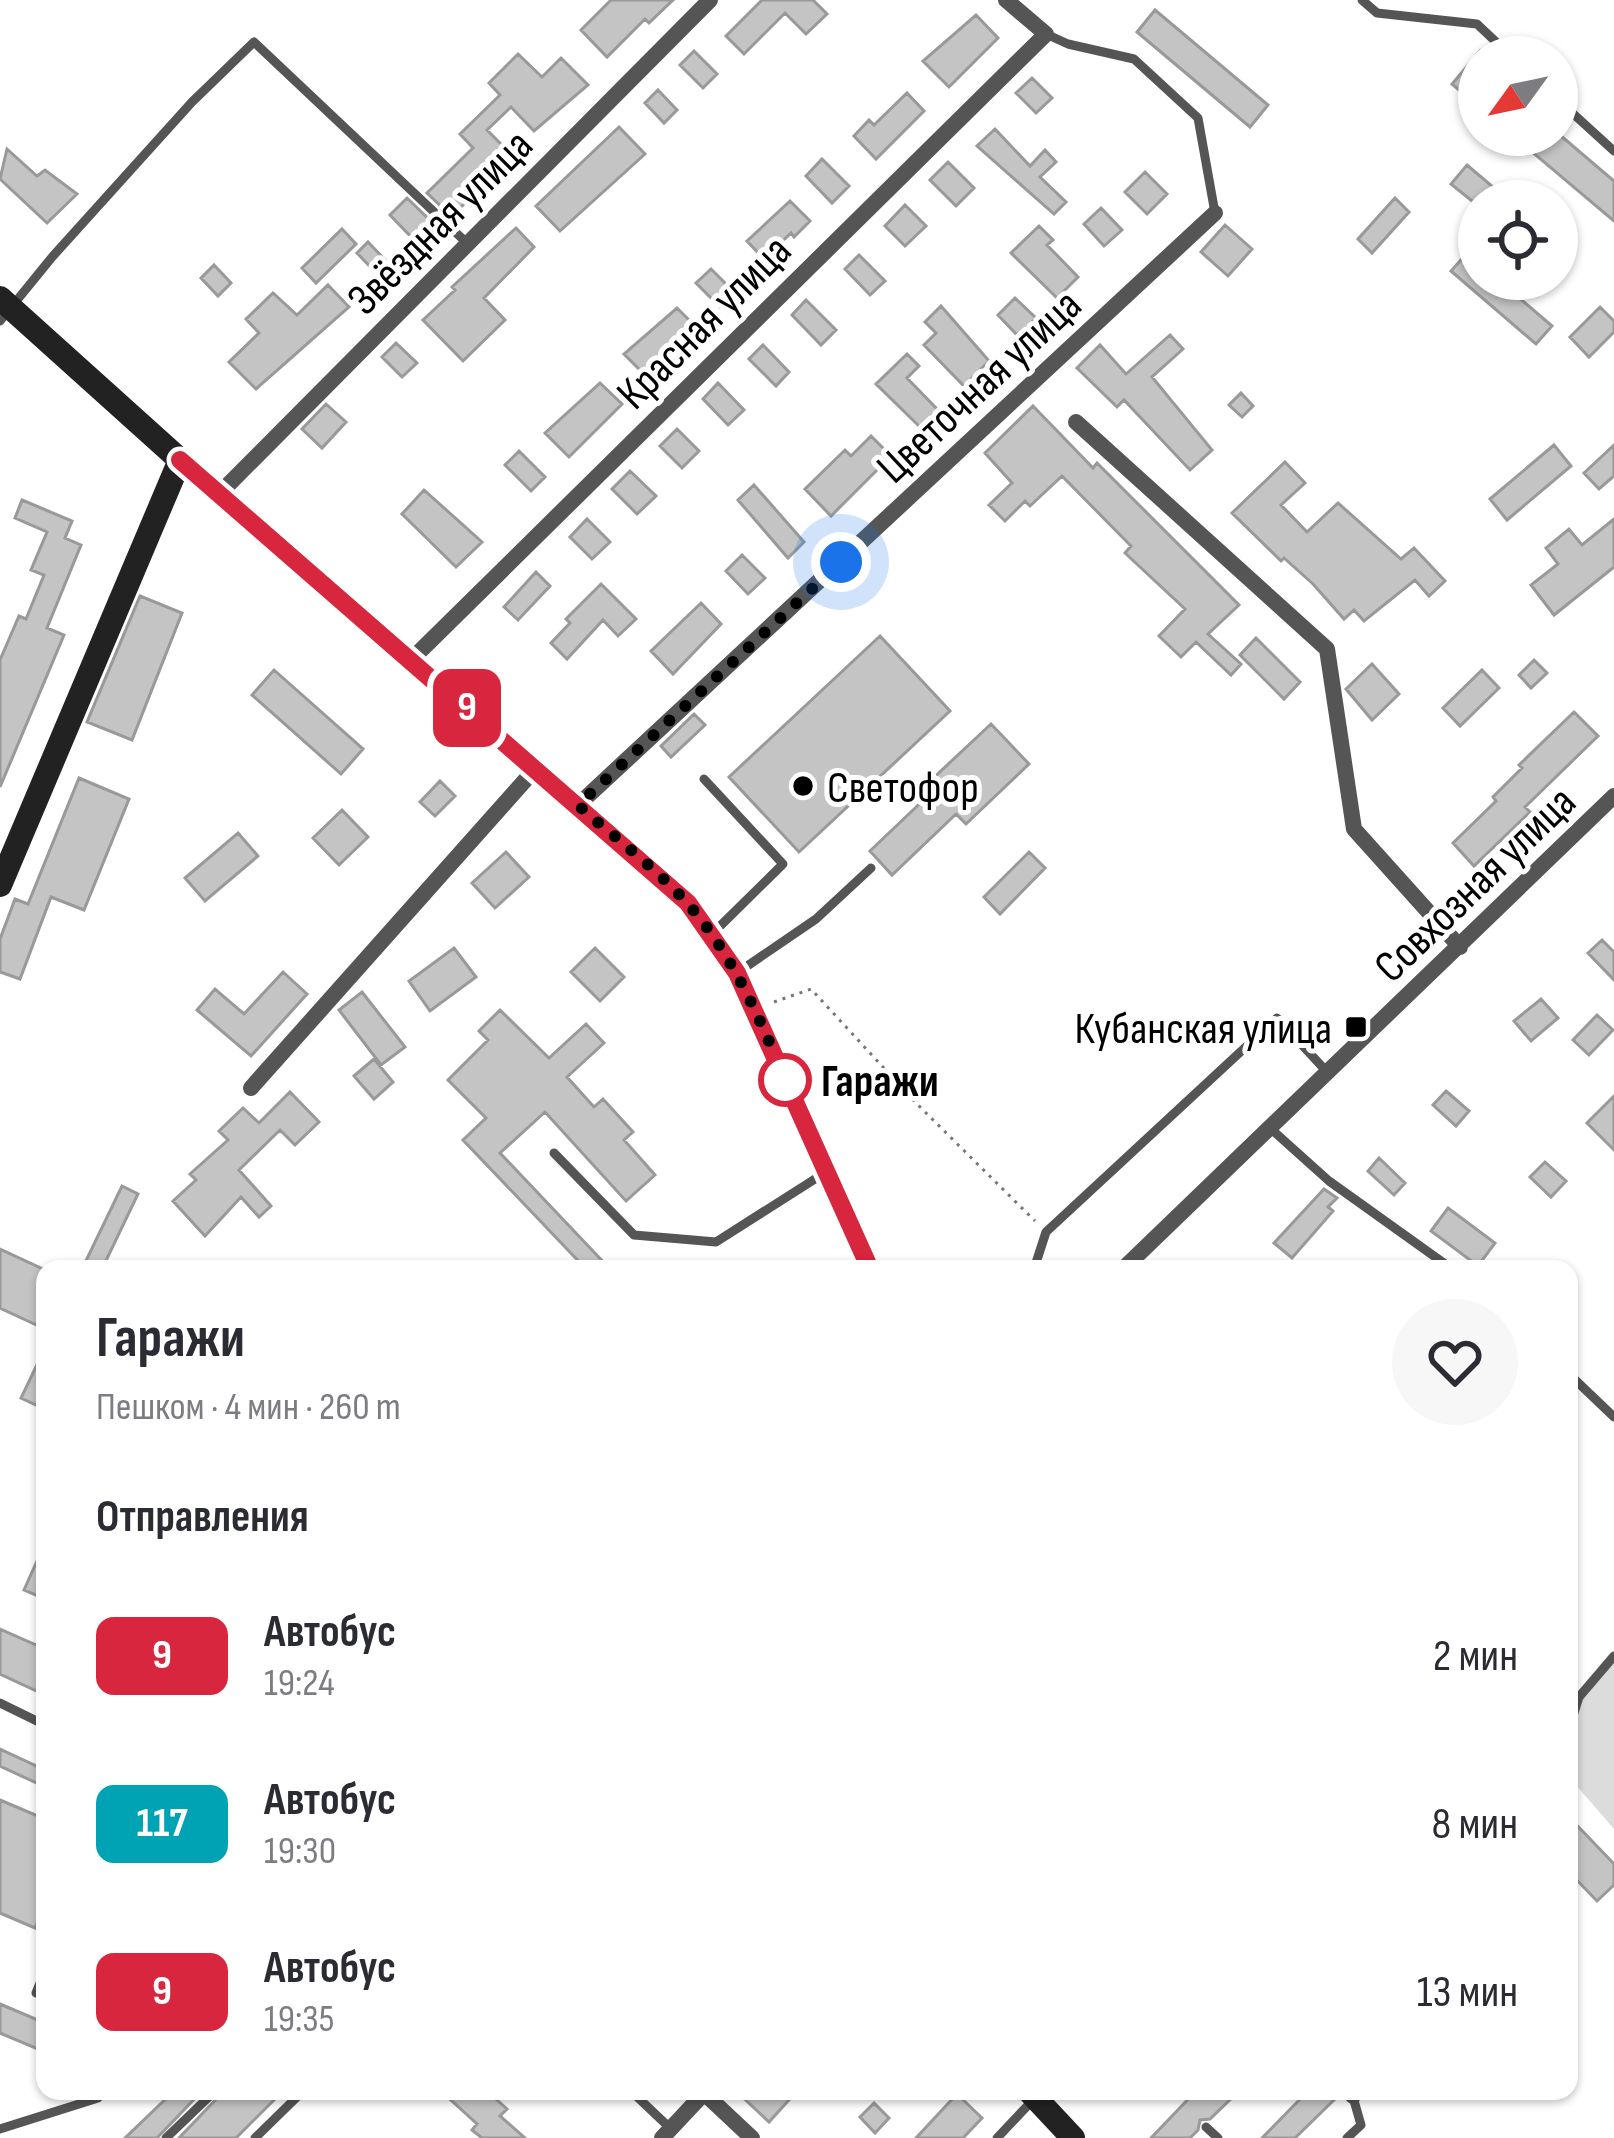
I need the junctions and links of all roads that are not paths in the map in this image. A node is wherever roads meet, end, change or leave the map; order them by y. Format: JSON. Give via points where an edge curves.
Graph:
{"nodes":[{"id":1,"x":710,"y":0,"type":"edge"},
{"id":2,"x":1006,"y":0,"type":"edge"},
{"id":3,"x":1362,"y":0,"type":"edge"},
{"id":4,"x":1046,"y":34,"type":"junction"},
{"id":5,"x":1489,"y":36,"type":"edge"},
{"id":6,"x":1578,"y":119,"type":"edge"},
{"id":7,"x":1614,"y":152,"type":"edge"},
{"id":8,"x":1215,"y":212,"type":"joint"},
{"id":9,"x":468,"y":244,"type":"junction"},
{"id":10,"x":3,"y":308,"type":"edge"},
{"id":11,"x":1076,"y":422,"type":"dead end"},
{"id":12,"x":180,"y":460,"type":"junction"},
{"id":13,"x":219,"y":494,"type":"junction"},
{"id":14,"x":411,"y":660,"type":"junction"},
{"id":15,"x":536,"y":768,"type":"junction"},
{"id":16,"x":704,"y":778,"type":"dead end"},
{"id":17,"x":1614,"y":796,"type":"edge"},
{"id":18,"x":578,"y":805,"type":"junction"},
{"id":19,"x":871,"y":868,"type":"dead end"},
{"id":20,"x":0,"y":885,"type":"edge"},
{"id":21,"x":712,"y":935,"type":"junction"},
{"id":22,"x":1460,"y":947,"type":"junction"},
{"id":23,"x":737,"y":973,"type":"junction"},
{"id":24,"x":1328,"y":1073,"type":"junction"},
{"id":25,"x":251,"y":1088,"type":"dead end"},
{"id":26,"x":1270,"y":1128,"type":"junction"},
{"id":27,"x":554,"y":1153,"type":"dead end"},
{"id":28,"x":826,"y":1172,"type":"junction"},
{"id":29,"x":863,"y":1260,"type":"edge"},
{"id":30,"x":1037,"y":1260,"type":"edge"},
{"id":31,"x":1132,"y":1260,"type":"edge"},
{"id":32,"x":1440,"y":1260,"type":"edge"},
{"id":33,"x":1578,"y":1383,"type":"edge"},
{"id":34,"x":1614,"y":1417,"type":"edge"},
{"id":35,"x":1614,"y":1656,"type":"edge"},
{"id":36,"x":1578,"y":1703,"type":"edge"},
{"id":37,"x":0,"y":1705,"type":"edge"},
{"id":38,"x":36,"y":1721,"type":"edge"},
{"id":39,"x":91,"y":2100,"type":"edge"},
{"id":40,"x":206,"y":2100,"type":"edge"},
{"id":41,"x":294,"y":2100,"type":"edge"},
{"id":42,"x":639,"y":2100,"type":"edge"},
{"id":43,"x":698,"y":2100,"type":"edge"},
{"id":44,"x":713,"y":2100,"type":"edge"},
{"id":45,"x":1028,"y":2100,"type":"edge"},
{"id":46,"x":1038,"y":2100,"type":"edge"},
{"id":47,"x":1353,"y":2100,"type":"edge"},
{"id":48,"x":1012,"y":2121,"type":"junction"},
{"id":49,"x":1206,"y":2127,"type":"dead end"},
{"id":50,"x":0,"y":2128,"type":"edge"},
{"id":51,"x":667,"y":2134,"type":"edge"},
{"id":52,"x":166,"y":2138,"type":"edge"},
{"id":53,"x":255,"y":2138,"type":"edge"},
{"id":54,"x":752,"y":2138,"type":"edge"},
{"id":55,"x":997,"y":2138,"type":"edge"},
{"id":56,"x":1010,"y":2138,"type":"edge"},
{"id":57,"x":1073,"y":2138,"type":"edge"},
{"id":58,"x":1218,"y":2138,"type":"edge"},
{"id":59,"x":1347,"y":2138,"type":"edge"}],
"edges":[{"from":1,"to":9,"type":"street","name":"Звёздная улица"},
{"from":2,"to":4,"type":"street"},
{"from":3,"to":5,"type":"lane","via":[[1377,13],[1477,25]]},
{"from":4,"to":8,"type":"lane","via":[[1134,59],[1198,118]]},
{"from":4,"to":14,"type":"street","name":"Красная улица"},
{"from":6,"to":7,"type":"lane"},
{"from":8,"to":18,"type":"street","name":"Цветочная улица"},
{"from":9,"to":10,"type":"lane","via":[[254,42]]},
{"from":9,"to":13,"type":"street","name":"Звёздная улица"},
{"from":10,"to":12,"type":"main road"},
{"from":11,"to":22,"type":"street","via":[[1327,649],[1354,829]]},
{"from":12,"to":13,"type":"main road"},
{"from":12,"to":20,"type":"main road"},
{"from":13,"to":14,"type":"main road"},
{"from":14,"to":15,"type":"main road"},
{"from":15,"to":18,"type":"main road"},
{"from":15,"to":25,"type":"street"},
{"from":16,"to":21,"type":"lane","via":[[783,865]]},
{"from":17,"to":22,"type":"street","name":"Совхозная улица"},
{"from":18,"to":21,"type":"main road","via":[[688,903]]},
{"from":19,"to":23,"type":"lane","via":[[816,919]]},
{"from":21,"to":23,"type":"main road"},
{"from":22,"to":24,"type":"street","name":"Совхозная улица"},
{"from":23,"to":28,"type":"main road"},
{"from":24,"to":26,"type":"street","name":"Совхозная улица"},
{"from":24,"to":30,"type":"lane","via":[[1277,1018],[1046,1232]]},
{"from":26,"to":31,"type":"street","name":"Совхозная улица"},
{"from":26,"to":32,"type":"lane"},
{"from":27,"to":28,"type":"lane","via":[[634,1234],[716,1242]]},
{"from":28,"to":29,"type":"main road"},
{"from":33,"to":34,"type":"lane"},
{"from":35,"to":36,"type":"lane"},
{"from":37,"to":38,"type":"lane"},
{"from":39,"to":50,"type":"lane"},
{"from":40,"to":52,"type":"lane"},
{"from":41,"to":53,"type":"lane"},
{"from":42,"to":51,"type":"lane"},
{"from":43,"to":51,"type":"street"},
{"from":44,"to":54,"type":"street"},
{"from":45,"to":48,"type":"lane"},
{"from":46,"to":57,"type":"main road"},
{"from":47,"to":59,"type":"lane","via":[[1360,2126]]},
{"from":48,"to":55,"type":"lane"},
{"from":48,"to":56,"type":"lane"},
{"from":49,"to":58,"type":"lane"}]}
